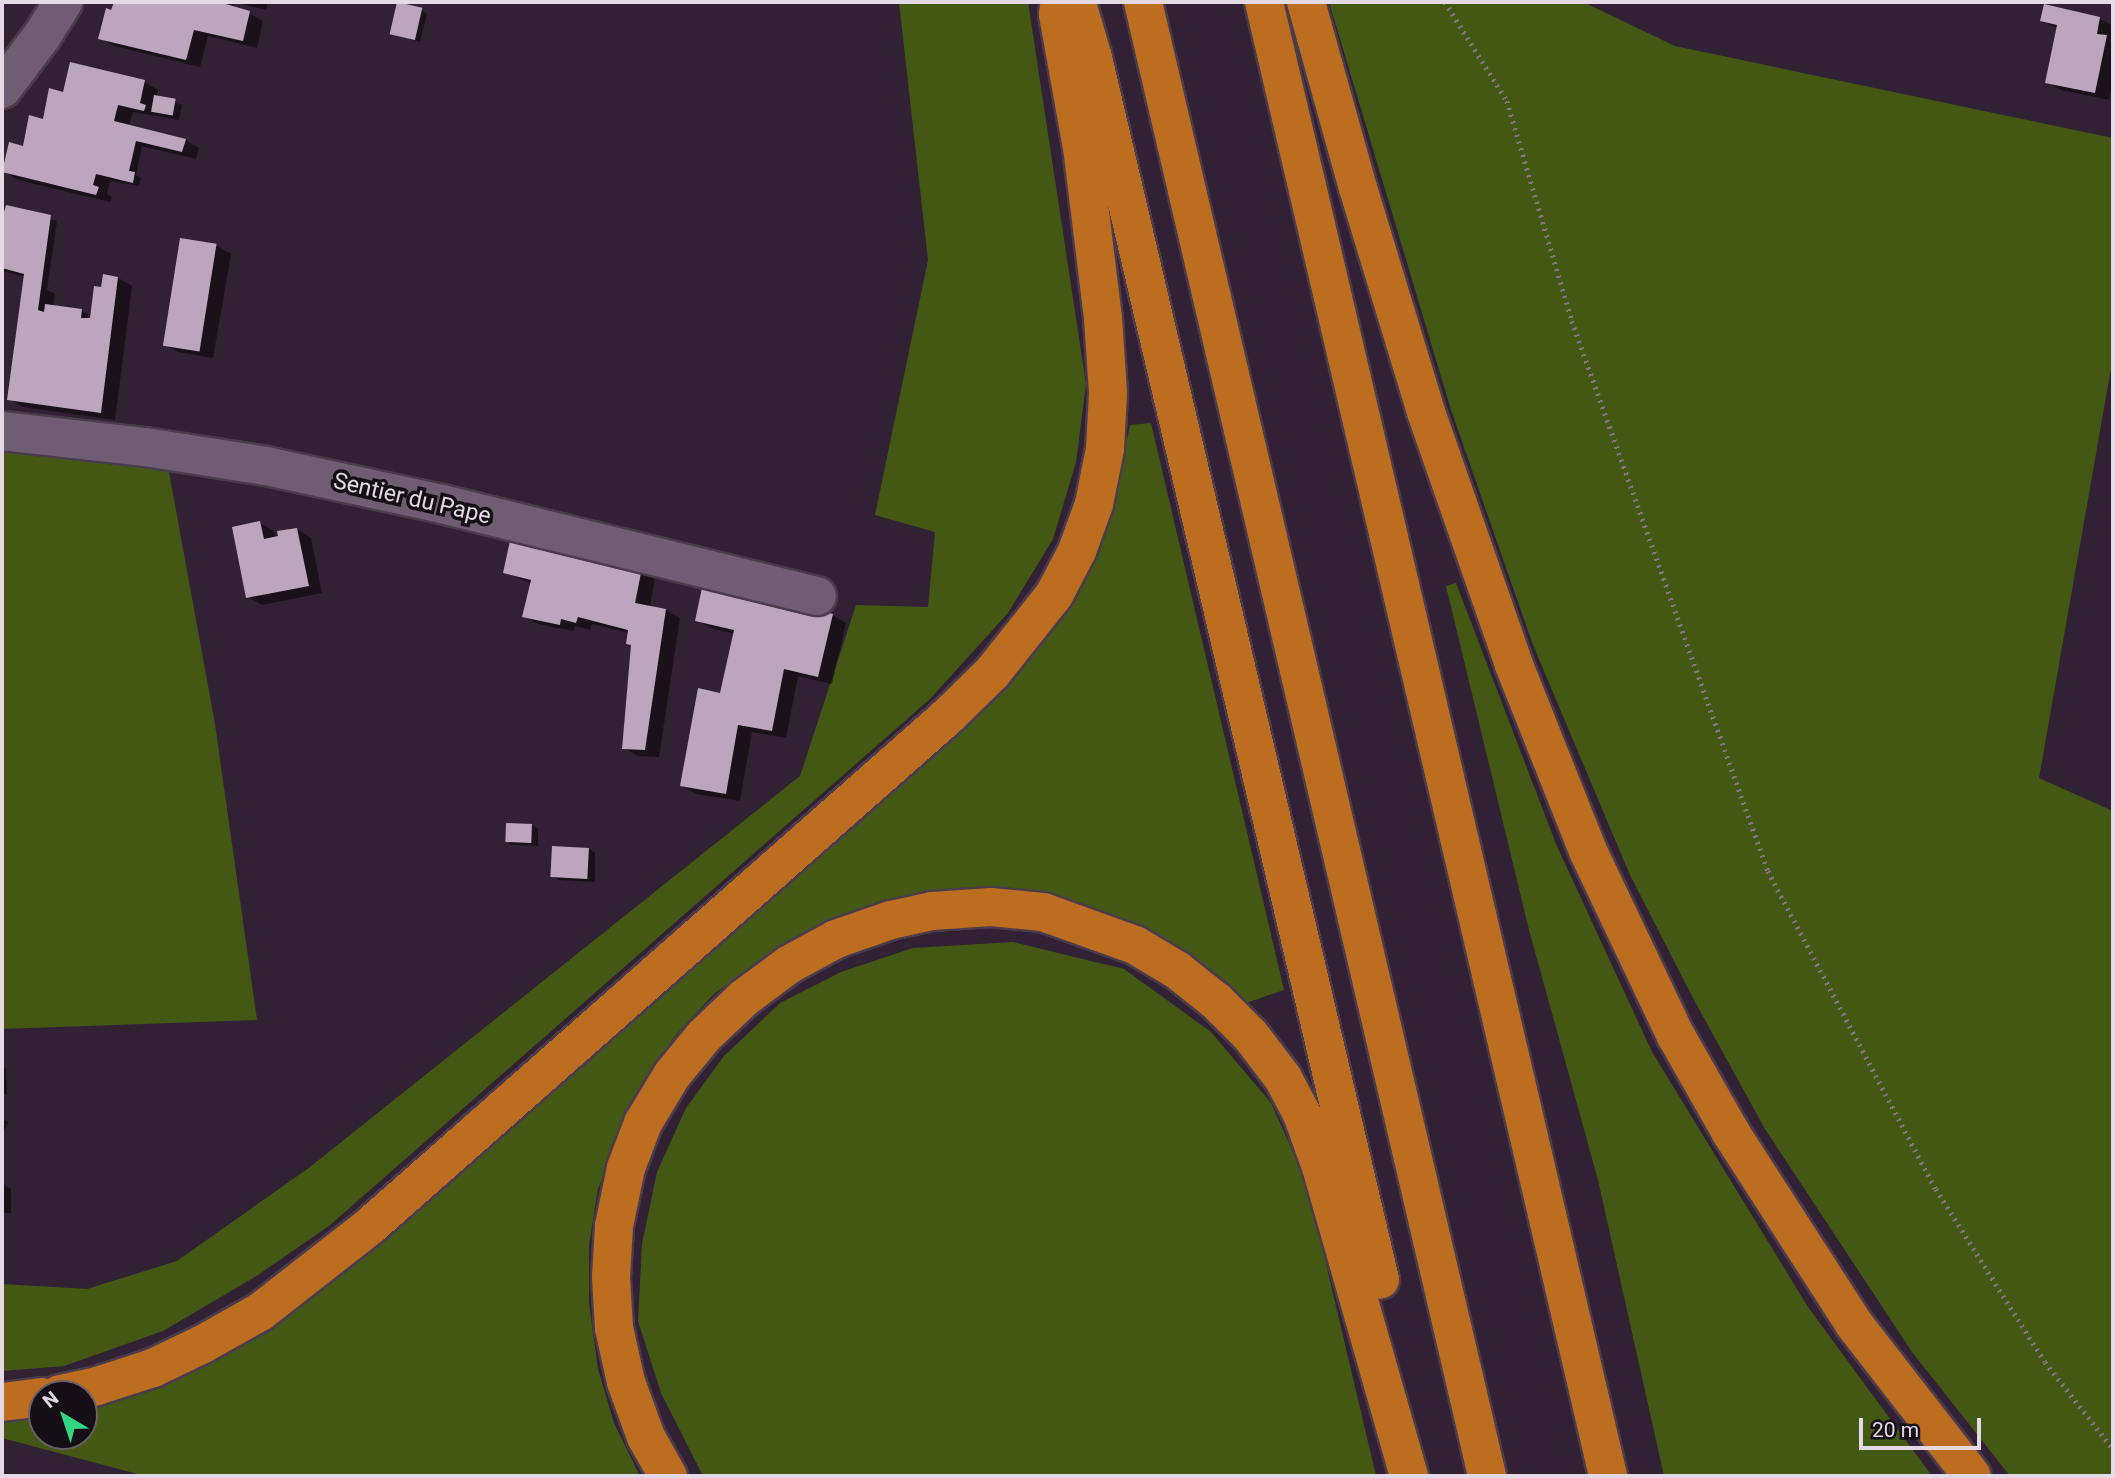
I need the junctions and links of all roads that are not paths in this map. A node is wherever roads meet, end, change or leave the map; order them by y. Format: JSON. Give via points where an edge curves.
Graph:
{"nodes":[{"id":1,"x":63,"y":2,"type":"edge"},
{"id":2,"x":1060,"y":2,"type":"edge"},
{"id":3,"x":1076,"y":2,"type":"edge"},
{"id":4,"x":1143,"y":2,"type":"edge"},
{"id":5,"x":1264,"y":2,"type":"edge"},
{"id":6,"x":1306,"y":2,"type":"edge"},
{"id":7,"x":2,"y":89,"type":"edge"},
{"id":8,"x":2,"y":431,"type":"edge"},
{"id":9,"x":817,"y":596,"type":"dead end"},
{"id":10,"x":98,"y":1386,"type":"edge"},
{"id":11,"x":28,"y":1399,"type":"edge"},
{"id":12,"x":2,"y":1402,"type":"edge"},
{"id":13,"x":668,"y":1476,"type":"edge"},
{"id":14,"x":1409,"y":1476,"type":"edge"},
{"id":15,"x":1424,"y":1476,"type":"edge"},
{"id":16,"x":1487,"y":1476,"type":"edge"},
{"id":17,"x":1608,"y":1476,"type":"edge"},
{"id":18,"x":1972,"y":1476,"type":"edge"}],
"edges":[{"from":1,"to":7,"type":"street"},
{"from":2,"to":10,"type":"highway","via":[[1058,14],[1082,148],[1103,318],[1108,393],[1105,449],[1094,505],[1054,596],[992,673],[948,716],[361,1234],[260,1312],[153,1368]]},
{"from":3,"to":15,"type":"highway","via":[[1096,71]]},
{"from":4,"to":16,"type":"highway"},
{"from":5,"to":17,"type":"highway"},
{"from":6,"to":18,"type":"highway","via":[[1426,412],[1514,665],[1587,851],[1676,1036],[1731,1133],[1854,1324]]},
{"from":8,"to":9,"type":"street","name":"Sentier du Pape","via":[[266,466]]},
{"from":11,"to":12,"type":"highway"},
{"from":13,"to":14,"type":"highway","via":[[646,1437],[614,1328],[614,1226],[626,1168],[643,1123],[672,1075],[704,1036],[790,964],[836,939],[891,920],[932,911],[991,907],[1043,912],[1146,951],[1216,1001],[1283,1078],[1321,1167]]}]}
